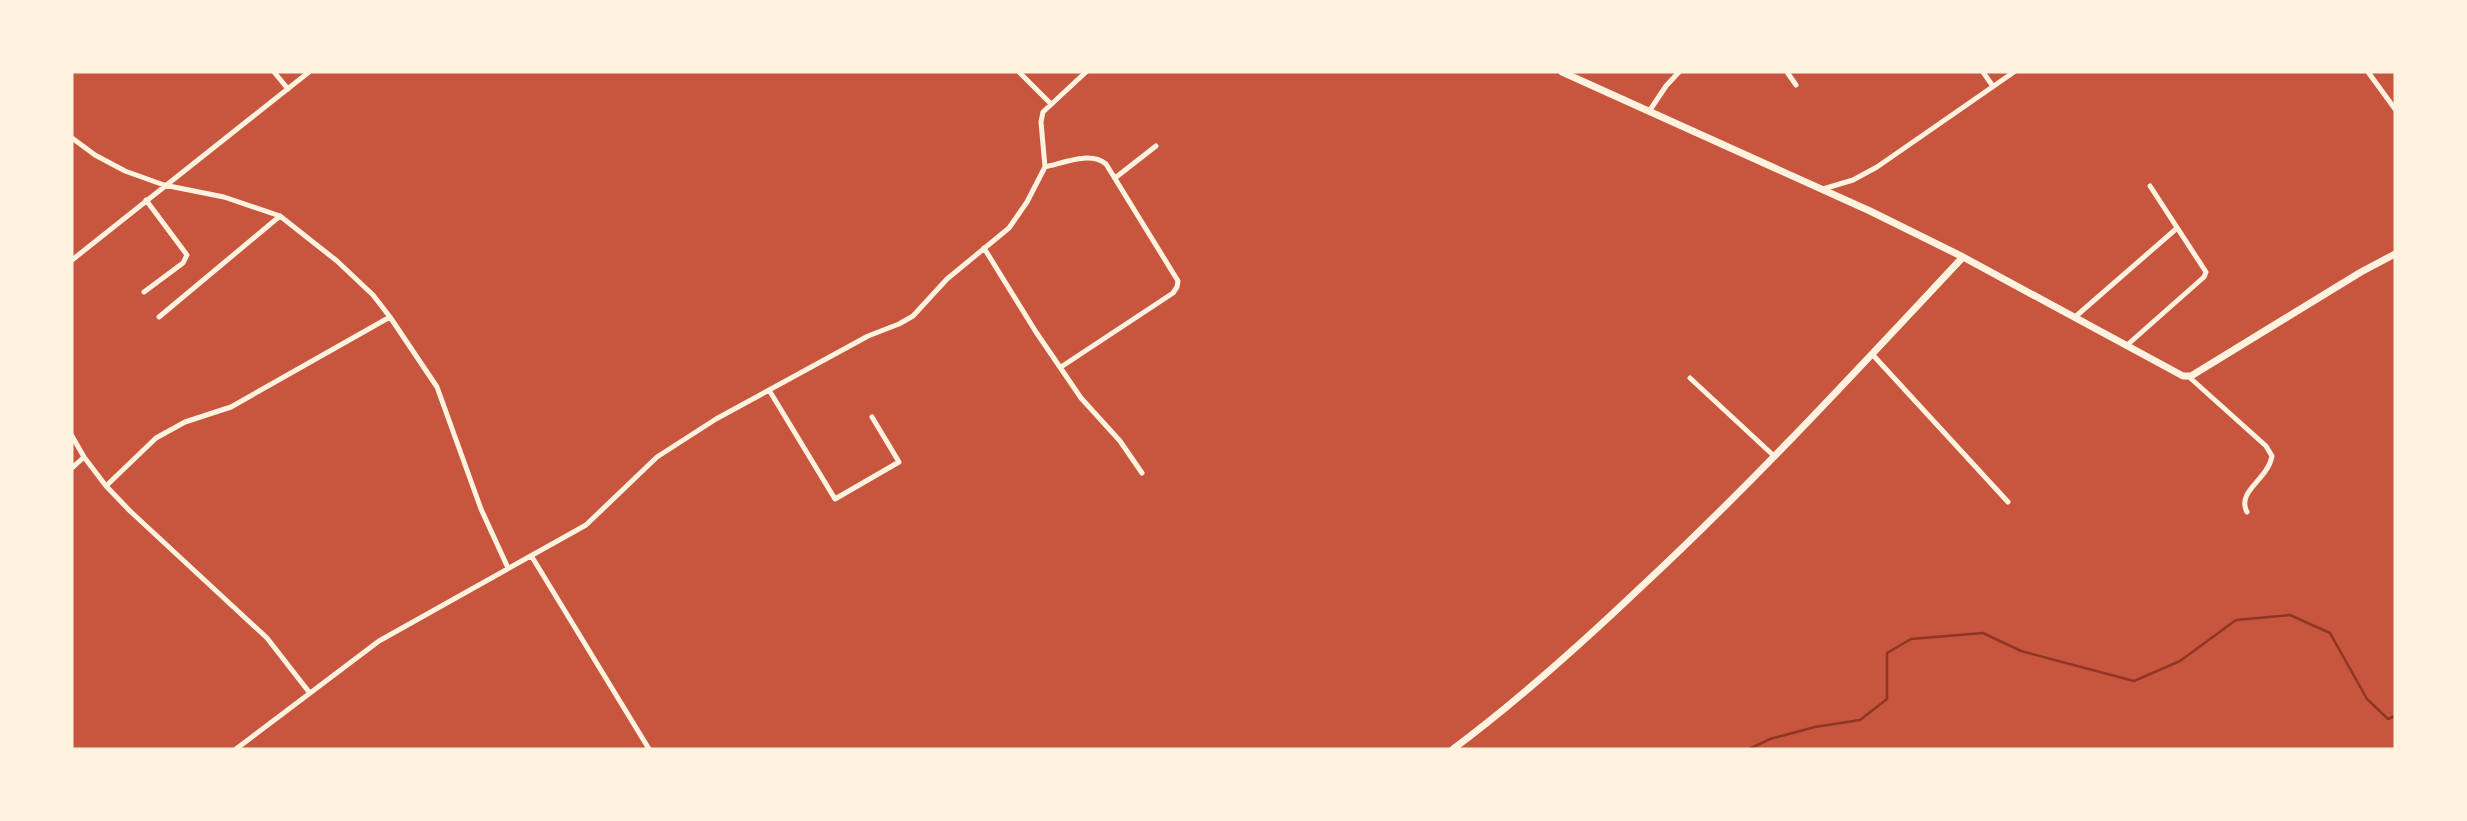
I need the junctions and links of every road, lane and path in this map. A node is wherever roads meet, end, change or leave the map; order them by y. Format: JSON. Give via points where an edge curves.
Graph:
{"nodes":[{"id":1,"x":274,"y":72,"type":"edge"},
{"id":2,"x":309,"y":72,"type":"edge"},
{"id":3,"x":1020,"y":72,"type":"edge"},
{"id":4,"x":1086,"y":72,"type":"edge"},
{"id":5,"x":1562,"y":72,"type":"edge"},
{"id":6,"x":1679,"y":72,"type":"edge"},
{"id":7,"x":1787,"y":72,"type":"edge"},
{"id":8,"x":1983,"y":72,"type":"edge"},
{"id":9,"x":2014,"y":72,"type":"edge"},
{"id":10,"x":2368,"y":72,"type":"edge"},
{"id":11,"x":1796,"y":85,"type":"dead end"},
{"id":12,"x":1992,"y":85,"type":"junction"},
{"id":13,"x":288,"y":89,"type":"junction"},
{"id":14,"x":1050,"y":103,"type":"junction"},
{"id":15,"x":2395,"y":109,"type":"edge"},
{"id":16,"x":1650,"y":110,"type":"junction"},
{"id":17,"x":72,"y":138,"type":"edge"},
{"id":18,"x":1156,"y":146,"type":"dead end"},
{"id":19,"x":1045,"y":167,"type":"junction"},
{"id":20,"x":1115,"y":178,"type":"junction"},
{"id":21,"x":164,"y":186,"type":"junction"},
{"id":22,"x":2150,"y":186,"type":"dead end"},
{"id":23,"x":1824,"y":189,"type":"junction"},
{"id":24,"x":146,"y":200,"type":"junction"},
{"id":25,"x":280,"y":216,"type":"junction"},
{"id":26,"x":2176,"y":229,"type":"junction"},
{"id":27,"x":984,"y":248,"type":"junction"},
{"id":28,"x":2395,"y":254,"type":"edge"},
{"id":29,"x":1963,"y":257,"type":"junction"},
{"id":30,"x":72,"y":260,"type":"edge"},
{"id":31,"x":144,"y":292,"type":"dead end"},
{"id":32,"x":159,"y":317,"type":"dead end"},
{"id":33,"x":390,"y":317,"type":"junction"},
{"id":34,"x":2075,"y":317,"type":"junction"},
{"id":35,"x":2126,"y":346,"type":"junction"},
{"id":36,"x":1872,"y":354,"type":"junction"},
{"id":37,"x":1061,"y":367,"type":"junction"},
{"id":38,"x":2188,"y":376,"type":"junction"},
{"id":39,"x":1690,"y":378,"type":"dead end"},
{"id":40,"x":769,"y":390,"type":"junction"},
{"id":41,"x":872,"y":417,"type":"dead end"},
{"id":42,"x":72,"y":436,"type":"edge"},
{"id":43,"x":1774,"y":456,"type":"junction"},
{"id":44,"x":84,"y":457,"type":"junction"},
{"id":45,"x":72,"y":468,"type":"edge"},
{"id":46,"x":1142,"y":473,"type":"dead end"},
{"id":47,"x":106,"y":486,"type":"junction"},
{"id":48,"x":2008,"y":502,"type":"dead end"},
{"id":49,"x":2247,"y":512,"type":"dead end"},
{"id":50,"x":532,"y":557,"type":"junction"},
{"id":51,"x":508,"y":568,"type":"junction"},
{"id":52,"x":309,"y":692,"type":"junction"},
{"id":53,"x":236,"y":749,"type":"edge"},
{"id":54,"x":649,"y":749,"type":"edge"},
{"id":55,"x":1453,"y":749,"type":"edge"}],
"edges":[{"from":1,"to":13,"type":"street"},
{"from":2,"to":13,"type":"street"},
{"from":3,"to":14,"type":"street"},
{"from":4,"to":14,"type":"street"},
{"from":5,"to":16,"type":"street"},
{"from":6,"to":16,"type":"street"},
{"from":7,"to":11,"type":"street"},
{"from":8,"to":12,"type":"street"},
{"from":9,"to":12,"type":"street"},
{"from":10,"to":15,"type":"street"},
{"from":12,"to":23,"type":"street","via":[[1877,167]]},
{"from":13,"to":21,"type":"street"},
{"from":14,"to":19,"type":"street","via":[[1041,122]]},
{"from":16,"to":23,"type":"street"},
{"from":17,"to":21,"type":"street","via":[[125,171]]},
{"from":18,"to":20,"type":"street"},
{"from":19,"to":20,"type":"street","via":[[1091,157],[1106,164]]},
{"from":19,"to":27,"type":"street","via":[[1009,228]]},
{"from":20,"to":37,"type":"street","via":[[1178,287]]},
{"from":21,"to":24,"type":"street"},
{"from":21,"to":25,"type":"street","via":[[224,197]]},
{"from":22,"to":26,"type":"street"},
{"from":23,"to":29,"type":"street"},
{"from":24,"to":30,"type":"street"},
{"from":24,"to":31,"type":"street","via":[[187,256]]},
{"from":25,"to":32,"type":"street"},
{"from":25,"to":33,"type":"street","via":[[337,261]]},
{"from":26,"to":34,"type":"street"},
{"from":26,"to":35,"type":"street","via":[[2206,272],[2204,278]]},
{"from":27,"to":37,"type":"street"},
{"from":27,"to":40,"type":"street","via":[[913,316]]},
{"from":28,"to":38,"type":"street"},
{"from":29,"to":34,"type":"street"},
{"from":29,"to":36,"type":"street"},
{"from":33,"to":47,"type":"street","via":[[231,407],[185,422],[156,438]]},
{"from":33,"to":51,"type":"street","via":[[437,387],[481,509]]},
{"from":34,"to":35,"type":"street"},
{"from":35,"to":38,"type":"street"},
{"from":36,"to":43,"type":"street"},
{"from":36,"to":48,"type":"street"},
{"from":37,"to":46,"type":"street"},
{"from":38,"to":49,"type":"street","via":[[2272,456],[2268,470],[2244,498]]},
{"from":39,"to":43,"type":"street"},
{"from":40,"to":41,"type":"street","via":[[835,499],[899,462]]},
{"from":40,"to":50,"type":"street","via":[[657,457],[586,525]]},
{"from":42,"to":44,"type":"street"},
{"from":43,"to":55,"type":"street","via":[[1569,656]]},
{"from":44,"to":45,"type":"street"},
{"from":44,"to":47,"type":"street"},
{"from":47,"to":52,"type":"street","via":[[267,638]]},
{"from":50,"to":51,"type":"street"},
{"from":50,"to":54,"type":"street"},
{"from":51,"to":52,"type":"street","via":[[379,641]]},
{"from":52,"to":53,"type":"street"}]}
